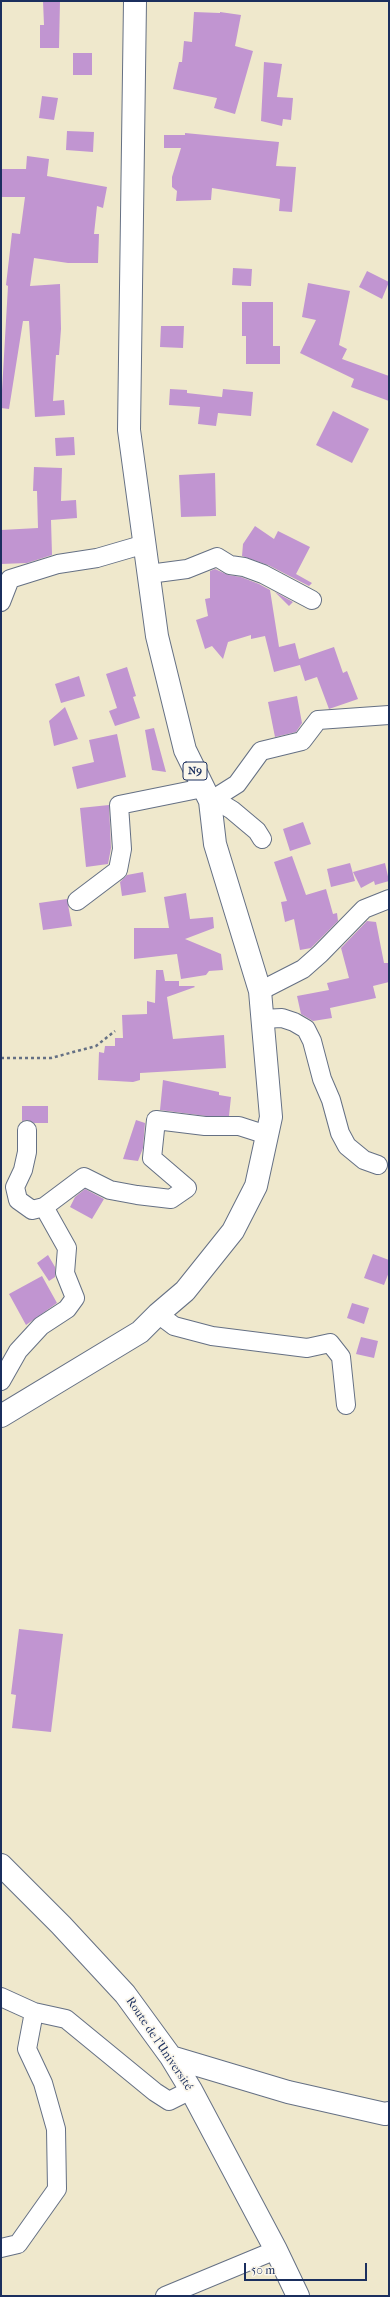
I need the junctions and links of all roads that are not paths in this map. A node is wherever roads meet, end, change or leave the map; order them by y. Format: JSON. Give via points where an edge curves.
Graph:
{"nodes":[{"id":1,"x":135,"y":1,"type":"edge"},
{"id":2,"x":145,"y":544,"type":"junction"},
{"id":3,"x":149,"y":574,"type":"junction"},
{"id":4,"x":312,"y":600,"type":"dead end"},
{"id":5,"x":1,"y":602,"type":"edge"},
{"id":6,"x":389,"y":715,"type":"edge"},
{"id":7,"x":206,"y":794,"type":"junction"},
{"id":8,"x":262,"y":839,"type":"dead end"},
{"id":9,"x":389,"y":899,"type":"edge"},
{"id":10,"x":77,"y":901,"type":"dead end"},
{"id":11,"x":260,"y":991,"type":"junction"},
{"id":12,"x":262,"y":1019,"type":"junction"},
{"id":13,"x":27,"y":1130,"type":"dead end"},
{"id":14,"x":267,"y":1135,"type":"junction"},
{"id":15,"x":378,"y":1165,"type":"dead end"},
{"id":16,"x":44,"y":1207,"type":"junction"},
{"id":17,"x":158,"y":1314,"type":"junction"},
{"id":18,"x":1,"y":1381,"type":"edge"},
{"id":19,"x":346,"y":1405,"type":"dead end"},
{"id":20,"x":1,"y":1416,"type":"edge"},
{"id":21,"x":1,"y":1865,"type":"edge"},
{"id":22,"x":1,"y":1997,"type":"edge"},
{"id":23,"x":34,"y":2012,"type":"junction"},
{"id":24,"x":171,"y":2057,"type":"junction"},
{"id":25,"x":191,"y":2090,"type":"junction"},
{"id":26,"x":389,"y":2113,"type":"edge"},
{"id":27,"x":1,"y":2248,"type":"edge"},
{"id":28,"x":276,"y":2250,"type":"junction"},
{"id":29,"x":165,"y":2296,"type":"edge"},
{"id":30,"x":298,"y":2296,"type":"edge"}],
"edges":[{"from":1,"to":2,"type":"main road","number":"N9","via":[[129,430]]},
{"from":2,"to":3,"type":"main road","number":"N9"},
{"from":2,"to":5,"type":"street","via":[[97,558],[58,564],[10,579]]},
{"from":3,"to":4,"type":"street","via":[[187,569],[217,557],[230,565],[263,574]]},
{"from":3,"to":7,"type":"main road","number":"N9","via":[[157,636],[185,750]]},
{"from":6,"to":7,"type":"street","via":[[318,720],[302,741],[261,751],[237,784]]},
{"from":7,"to":8,"type":"street","via":[[232,810]]},
{"from":7,"to":10,"type":"street","via":[[119,805],[122,850],[118,870]]},
{"from":7,"to":11,"type":"main road","number":"N9","via":[[215,844]]},
{"from":9,"to":11,"type":"street","via":[[364,909],[303,969]]},
{"from":11,"to":12,"type":"main road","number":"N9"},
{"from":12,"to":14,"type":"main road","number":"N9","via":[[271,1117]]},
{"from":12,"to":15,"type":"street","via":[[282,1018],[306,1029],[312,1041],[322,1079],[332,1100],[340,1133],[347,1146],[364,1160]]},
{"from":13,"to":16,"type":"street","via":[[26,1158],[15,1187],[18,1200],[32,1210]]},
{"from":14,"to":16,"type":"street","via":[[239,1126],[205,1126],[156,1120],[152,1158],[187,1188],[171,1199],[110,1190],[84,1177]]},
{"from":14,"to":17,"type":"main road","number":"N9","via":[[256,1186],[233,1231],[186,1291]]},
{"from":16,"to":18,"type":"street","via":[[66,1248],[65,1273],[75,1298],[67,1309],[41,1326],[18,1351]]},
{"from":17,"to":19,"type":"street","via":[[174,1326],[212,1336],[307,1348],[330,1343],[341,1357]]},
{"from":17,"to":20,"type":"main road","number":"N9","via":[[140,1332]]},
{"from":21,"to":24,"type":"main road","name":"Route de l'Université","via":[[125,1994]]},
{"from":22,"to":23,"type":"street"},
{"from":23,"to":25,"type":"street","via":[[66,2019],[169,2101]]},
{"from":23,"to":27,"type":"street","via":[[27,2049],[42,2083],[56,2129],[56,2189],[18,2244]]},
{"from":24,"to":25,"type":"main road","name":"Route de l'Université"},
{"from":24,"to":26,"type":"main road","via":[[288,2092]]},
{"from":25,"to":28,"type":"main road","name":"Route de l'Université"},
{"from":28,"to":29,"type":"street"},
{"from":28,"to":30,"type":"main road","name":"Route de l'Université"}]}
